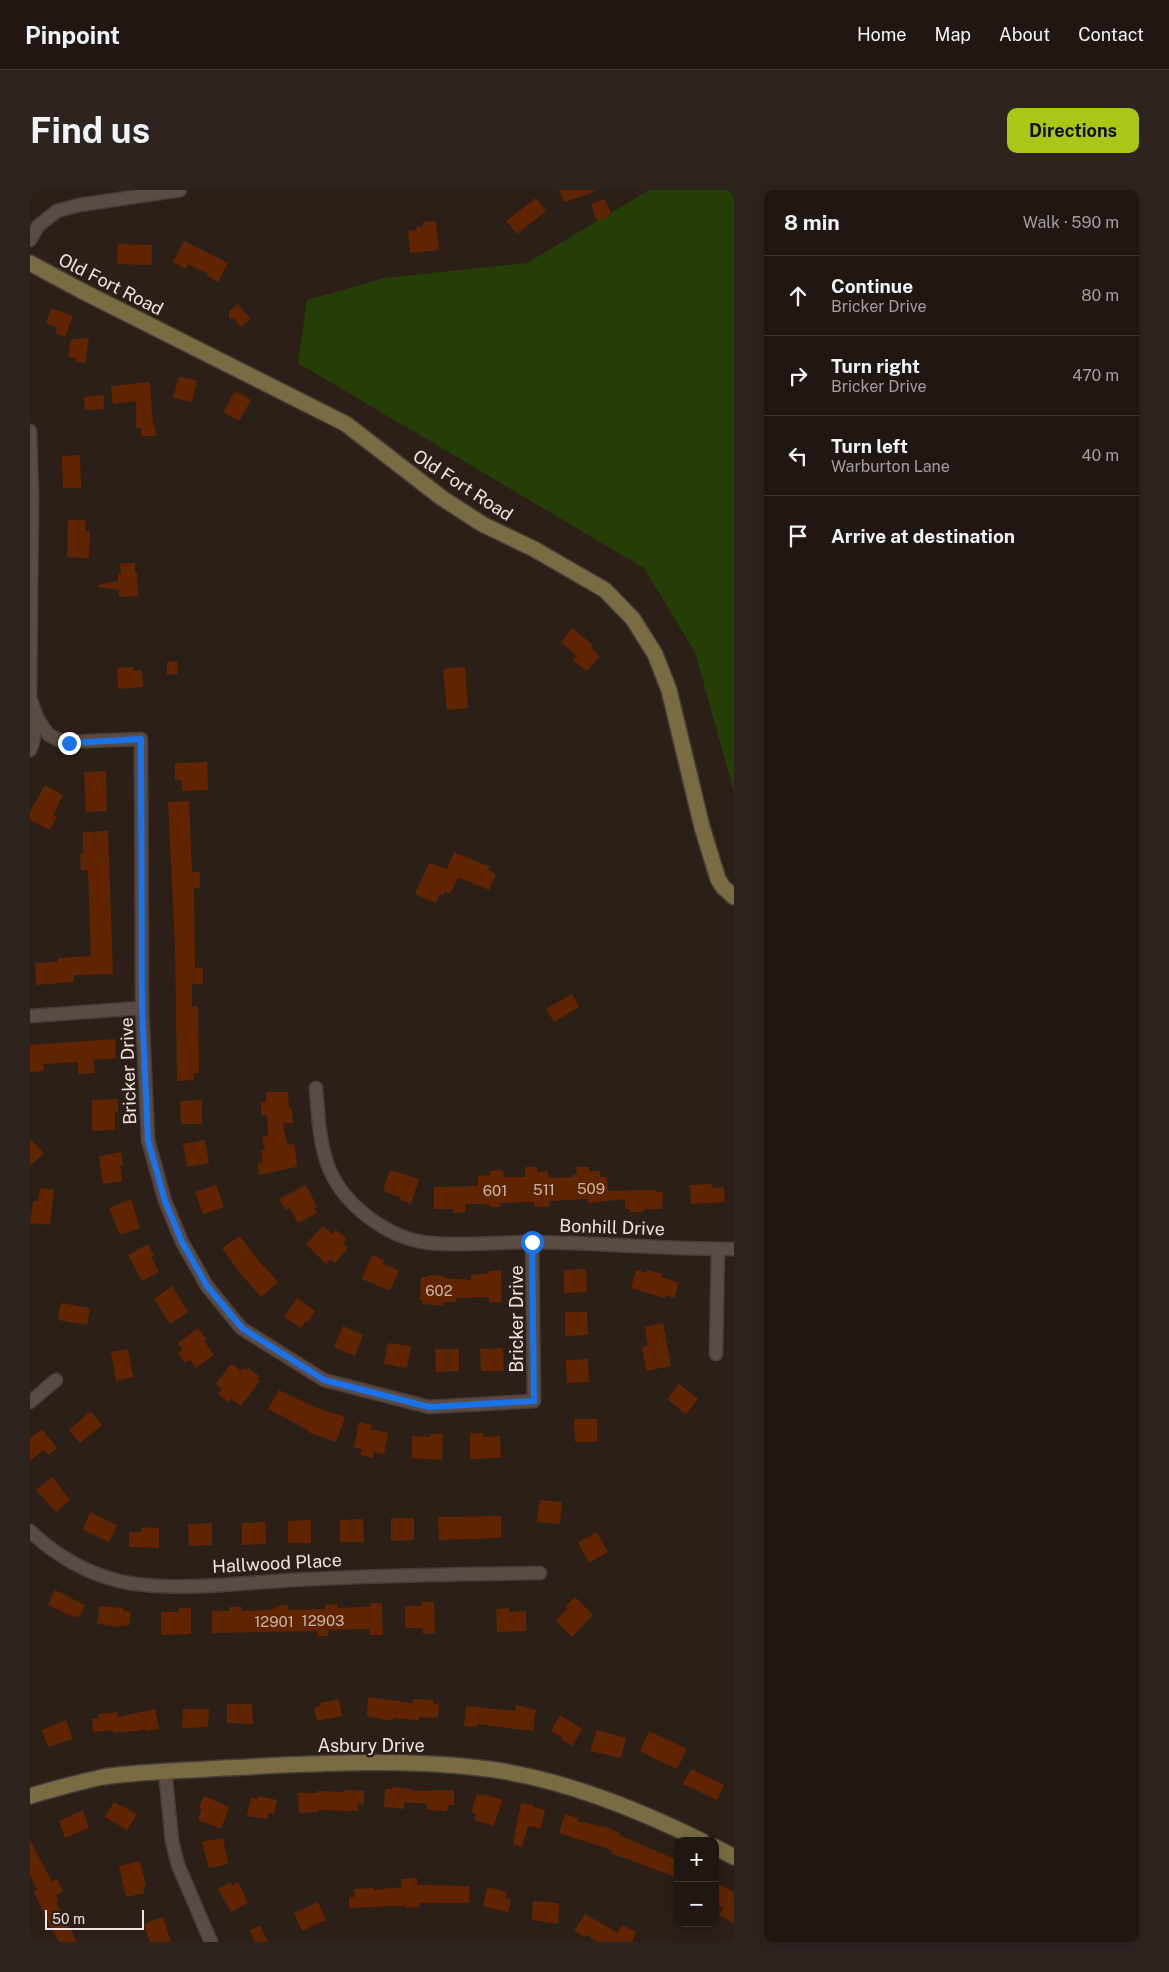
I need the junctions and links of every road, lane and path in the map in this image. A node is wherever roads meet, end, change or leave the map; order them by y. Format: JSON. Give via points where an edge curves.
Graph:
{"nodes":[{"id":1,"x":180,"y":190,"type":"edge"},
{"id":2,"x":30,"y":240,"type":"edge"},
{"id":3,"x":30,"y":263,"type":"edge"},
{"id":4,"x":30,"y":431,"type":"edge"},
{"id":5,"x":31,"y":495,"type":"edge"},
{"id":6,"x":30,"y":698,"type":"edge"},
{"id":7,"x":30,"y":750,"type":"edge"},
{"id":8,"x":734,"y":897,"type":"edge"},
{"id":9,"x":142,"y":1008,"type":"junction"},
{"id":10,"x":30,"y":1016,"type":"edge"},
{"id":11,"x":316,"y":1088,"type":"dead end"},
{"id":12,"x":532,"y":1242,"type":"junction"},
{"id":13,"x":718,"y":1249,"type":"junction"},
{"id":14,"x":734,"y":1249,"type":"edge"},
{"id":15,"x":716,"y":1354,"type":"dead end"},
{"id":16,"x":56,"y":1380,"type":"dead end"},
{"id":17,"x":30,"y":1402,"type":"edge"},
{"id":18,"x":30,"y":1531,"type":"edge"},
{"id":19,"x":540,"y":1573,"type":"dead end"},
{"id":20,"x":165,"y":1770,"type":"junction"},
{"id":21,"x":30,"y":1796,"type":"edge"},
{"id":22,"x":694,"y":1837,"type":"edge"},
{"id":23,"x":719,"y":1849,"type":"edge"},
{"id":24,"x":734,"y":1857,"type":"edge"},
{"id":25,"x":211,"y":1942,"type":"edge"}],
"edges":[{"from":1,"to":2,"type":"street","via":[[79,205],[57,212],[38,226]]},
{"from":3,"to":8,"type":"main road","name":"Old Fort Road","via":[[346,424],[442,498],[482,524],[534,549],[605,590],[633,619],[655,654],[669,690],[718,879]]},
{"from":4,"to":5,"type":"street"},
{"from":5,"to":6,"type":"street"},
{"from":6,"to":7,"type":"street","via":[[35,731]]},
{"from":6,"to":9,"type":"street","name":"Bricker Drive","via":[[43,727],[49,735],[63,742],[141,739]]},
{"from":9,"to":10,"type":"street"},
{"from":9,"to":12,"type":"street","name":"Bricker Drive","via":[[148,1140],[165,1201],[182,1242],[207,1286],[242,1328],[324,1380],[429,1407],[534,1401]]},
{"from":11,"to":12,"type":"street","name":"Bonhill Drive","via":[[328,1165],[339,1185],[367,1216],[405,1237],[430,1243]]},
{"from":12,"to":13,"type":"street","name":"Bonhill Drive"},
{"from":13,"to":14,"type":"street","name":"Bonhill Drive"},
{"from":13,"to":15,"type":"street"},
{"from":16,"to":17,"type":"street"},
{"from":18,"to":19,"type":"street","name":"Hallwood Place","via":[[63,1558],[89,1571],[115,1580],[144,1584],[180,1586],[381,1575]]},
{"from":20,"to":21,"type":"main road","name":"Asbury Drive","via":[[104,1777]]},
{"from":20,"to":22,"type":"main road","name":"Asbury Drive","via":[[415,1762],[481,1768],[594,1795]]},
{"from":20,"to":25,"type":"street","via":[[172,1841],[178,1865]]},
{"from":23,"to":24,"type":"main road"}]}
